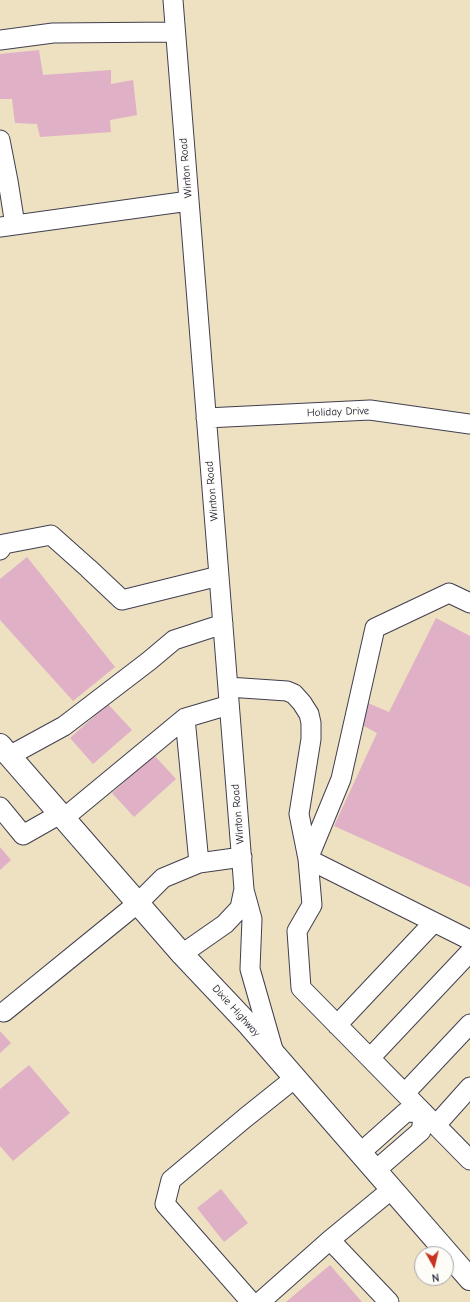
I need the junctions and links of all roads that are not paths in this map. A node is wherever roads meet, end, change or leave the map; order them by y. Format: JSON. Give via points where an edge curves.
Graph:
{"nodes":[{"id":1,"x":173,"y":0,"type":"edge"},
{"id":2,"x":175,"y":32,"type":"junction"},
{"id":3,"x":0,"y":40,"type":"edge"},
{"id":4,"x":0,"y":140,"type":"edge"},
{"id":5,"x":189,"y":201,"type":"junction"},
{"id":6,"x":8,"y":226,"type":"edge"},
{"id":7,"x":206,"y":418,"type":"junction"},
{"id":8,"x":470,"y":424,"type":"edge"},
{"id":9,"x":0,"y":550,"type":"edge"},
{"id":10,"x":219,"y":576,"type":"junction"},
{"id":11,"x":470,"y":603,"type":"edge"},
{"id":12,"x":223,"y":624,"type":"junction"},
{"id":13,"x":229,"y":696,"type":"junction"},
{"id":14,"x":185,"y":718,"type":"junction"},
{"id":15,"x":5,"y":751,"type":"edge"},
{"id":16,"x":0,"y":807,"type":"edge"},
{"id":17,"x":62,"y":816,"type":"junction"},
{"id":18,"x":242,"y":857,"type":"junction"},
{"id":19,"x":308,"y":859,"type":"junction"},
{"id":20,"x":199,"y":863,"type":"junction"},
{"id":21,"x":244,"y":889,"type":"junction"},
{"id":22,"x":138,"y":903,"type":"junction"},
{"id":23,"x":434,"y":922,"type":"junction"},
{"id":24,"x":470,"y":940,"type":"edge"},
{"id":25,"x":470,"y":952,"type":"edge"},
{"id":26,"x":182,"y":954,"type":"junction"},
{"id":27,"x":4,"y":1012,"type":"dead end"},
{"id":28,"x":470,"y":1024,"type":"edge"},
{"id":29,"x":337,"y":1025,"type":"junction"},
{"id":30,"x":274,"y":1054,"type":"junction"},
{"id":31,"x":370,"y":1058,"type":"junction"},
{"id":32,"x":295,"y":1078,"type":"junction"},
{"id":33,"x":470,"y":1087,"type":"edge"},
{"id":34,"x":405,"y":1093,"type":"junction"},
{"id":35,"x":430,"y":1119,"type":"junction"},
{"id":36,"x":360,"y":1153,"type":"junction"},
{"id":37,"x":470,"y":1160,"type":"edge"},
{"id":38,"x":376,"y":1170,"type":"junction"},
{"id":39,"x":392,"y":1189,"type":"junction"},
{"id":40,"x":330,"y":1240,"type":"junction"},
{"id":41,"x":470,"y":1279,"type":"edge"},
{"id":42,"x":251,"y":1302,"type":"edge"},
{"id":43,"x":260,"y":1302,"type":"edge"},
{"id":44,"x":389,"y":1302,"type":"edge"}],
"edges":[{"from":1,"to":2,"type":"street","name":"Winton Road"},
{"from":2,"to":3,"type":"street","via":[[53,32]]},
{"from":2,"to":5,"type":"street","name":"Winton Road"},
{"from":4,"to":6,"type":"street","via":[[8,181]]},
{"from":5,"to":6,"type":"street"},
{"from":5,"to":7,"type":"street","name":"Winton Road"},
{"from":7,"to":8,"type":"street","name":"Holiday Drive","via":[[370,410]]},
{"from":7,"to":10,"type":"street","name":"Winton Road"},
{"from":9,"to":10,"type":"street","via":[[4,544],[50,535],[122,600]]},
{"from":10,"to":12,"type":"street","name":"Winton Road"},
{"from":11,"to":19,"type":"street","via":[[449,593],[375,628],[341,779]]},
{"from":12,"to":13,"type":"street","name":"Winton Road"},
{"from":12,"to":15,"type":"street","via":[[174,640],[64,726]]},
{"from":13,"to":14,"type":"street"},
{"from":13,"to":18,"type":"street","name":"Winton Road"},
{"from":13,"to":19,"type":"street","via":[[287,691],[294,694],[309,714],[311,739],[299,814]]},
{"from":14,"to":17,"type":"street"},
{"from":14,"to":20,"type":"street"},
{"from":15,"to":17,"type":"main road","name":"Dixie Highway"},
{"from":16,"to":17,"type":"street","via":[[23,835]]},
{"from":17,"to":22,"type":"main road","name":"Dixie Highway"},
{"from":18,"to":20,"type":"street"},
{"from":18,"to":21,"type":"street","name":"Winton Road"},
{"from":19,"to":23,"type":"street"},
{"from":19,"to":29,"type":"street","via":[[312,905],[297,931],[301,988]]},
{"from":20,"to":22,"type":"street","via":[[163,878]]},
{"from":21,"to":26,"type":"street","name":"Winton Road","via":[[240,908],[225,924]]},
{"from":21,"to":30,"type":"street","via":[[252,918],[250,969]]},
{"from":22,"to":26,"type":"main road","name":"Dixie Highway"},
{"from":22,"to":27,"type":"street"},
{"from":23,"to":24,"type":"street"},
{"from":23,"to":29,"type":"street"},
{"from":25,"to":31,"type":"street"},
{"from":26,"to":30,"type":"main road","name":"Dixie Highway"},
{"from":28,"to":34,"type":"street"},
{"from":29,"to":31,"type":"street"},
{"from":30,"to":32,"type":"main road","name":"Dixie Highway"},
{"from":31,"to":34,"type":"street"},
{"from":32,"to":36,"type":"main road","name":"Dixie Highway"},
{"from":32,"to":42,"type":"street","via":[[171,1180],[165,1204]]},
{"from":33,"to":35,"type":"street"},
{"from":34,"to":35,"type":"street"},
{"from":35,"to":36,"type":"street","via":[[406,1112]]},
{"from":35,"to":37,"type":"street"},
{"from":35,"to":38,"type":"street","via":[[421,1131]]},
{"from":36,"to":38,"type":"main road","name":"Dixie Highway"},
{"from":38,"to":39,"type":"main road","name":"Dixie Highway"},
{"from":39,"to":40,"type":"street"},
{"from":39,"to":41,"type":"main road","name":"Dixie Highway"},
{"from":40,"to":43,"type":"street"},
{"from":40,"to":44,"type":"street"}]}
